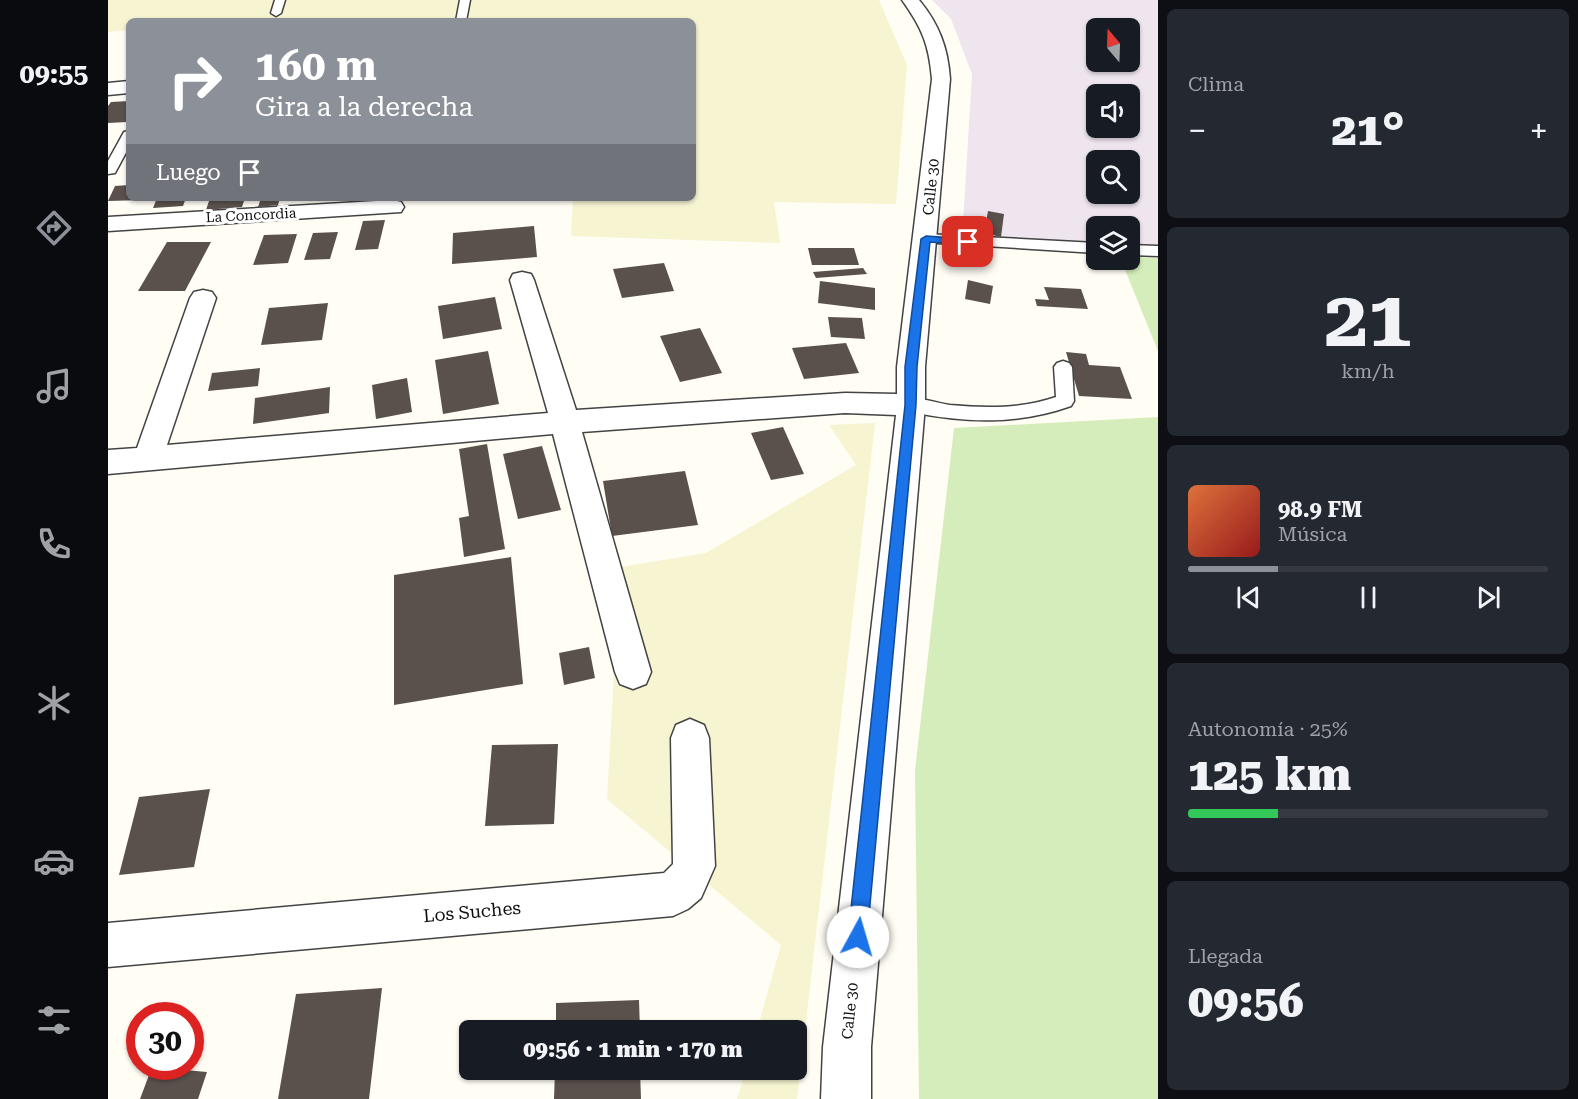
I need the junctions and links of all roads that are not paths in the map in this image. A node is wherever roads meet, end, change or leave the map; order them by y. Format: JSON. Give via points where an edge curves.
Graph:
{"nodes":[{"id":1,"x":280,"y":0,"type":"edge"},
{"id":2,"x":465,"y":0,"type":"edge"},
{"id":3,"x":909,"y":0,"type":"edge"},
{"id":4,"x":276,"y":13,"type":"dead end"},
{"id":5,"x":462,"y":18,"type":"edge"},
{"id":6,"x":126,"y":87,"type":"edge"},
{"id":7,"x":108,"y":89,"type":"edge"},
{"id":8,"x":126,"y":141,"type":"edge"},
{"id":9,"x":110,"y":170,"type":"dead end"},
{"id":10,"x":393,"y":207,"type":"dead end"},
{"id":11,"x":108,"y":224,"type":"edge"},
{"id":12,"x":938,"y":240,"type":"junction"},
{"id":13,"x":1086,"y":247,"type":"edge"},
{"id":14,"x":1140,"y":250,"type":"edge"},
{"id":15,"x":1158,"y":251,"type":"edge"},
{"id":16,"x":522,"y":280,"type":"dead end"},
{"id":17,"x":203,"y":298,"type":"dead end"},
{"id":18,"x":1063,"y":367,"type":"dead end"},
{"id":19,"x":925,"y":408,"type":"junction"},
{"id":20,"x":565,"y":423,"type":"junction"},
{"id":21,"x":148,"y":458,"type":"junction"},
{"id":22,"x":108,"y":462,"type":"edge"},
{"id":23,"x":633,"y":672,"type":"dead end"},
{"id":24,"x":690,"y":738,"type":"dead end"},
{"id":25,"x":108,"y":945,"type":"edge"},
{"id":26,"x":846,"y":1099,"type":"edge"}],
"edges":[{"from":1,"to":4,"type":"lane"},
{"from":2,"to":5,"type":"lane"},
{"from":3,"to":12,"type":"street","name":"Calle 30","via":[[929,25],[940,59]]},
{"from":6,"to":7,"type":"street"},
{"from":8,"to":9,"type":"lane"},
{"from":10,"to":11,"type":"street","name":"La Concordia"},
{"from":12,"to":13,"type":"lane"},
{"from":12,"to":19,"type":"street","name":"Calle 30","via":[[911,367]]},
{"from":14,"to":15,"type":"lane"},
{"from":16,"to":20,"type":"street"},
{"from":17,"to":21,"type":"street"},
{"from":18,"to":19,"type":"lane","via":[[1065,401],[1046,410],[1002,414]]},
{"from":19,"to":20,"type":"street","via":[[844,403]]},
{"from":19,"to":26,"type":"street","name":"Calle 30","via":[[847,1047]]},
{"from":20,"to":21,"type":"street"},
{"from":20,"to":23,"type":"street"},
{"from":21,"to":22,"type":"street"},
{"from":24,"to":25,"type":"street","name":"Los Suches","via":[[694,866],[686,883],[673,894]]}]}
